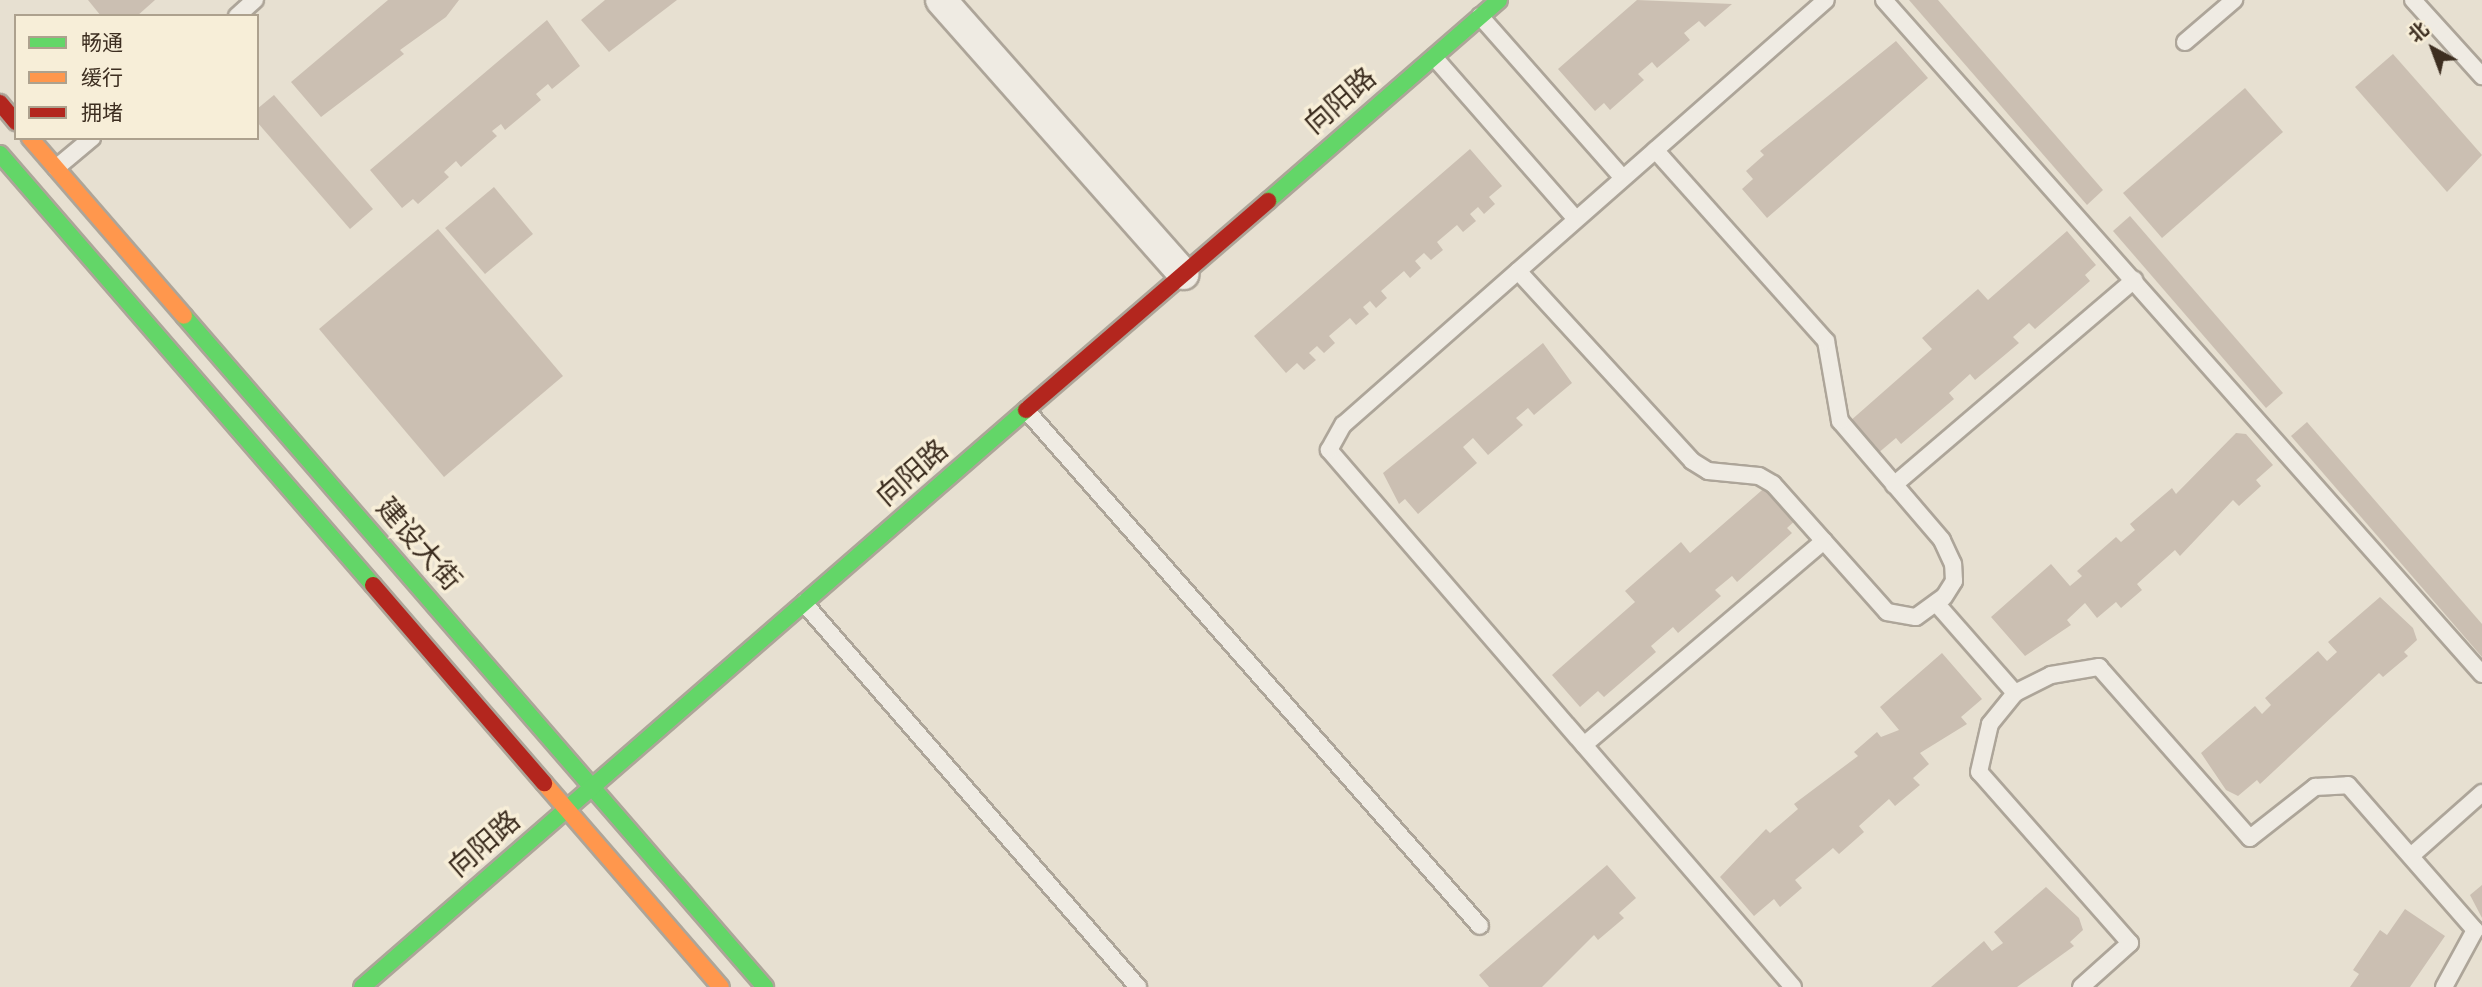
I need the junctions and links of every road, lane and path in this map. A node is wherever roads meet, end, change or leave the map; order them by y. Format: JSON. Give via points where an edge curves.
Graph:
{"nodes":[{"id":1,"x":256,"y":0,"type":"edge"},
{"id":2,"x":941,"y":0,"type":"edge"},
{"id":3,"x":1499,"y":0,"type":"edge"},
{"id":4,"x":1826,"y":0,"type":"edge"},
{"id":5,"x":1884,"y":0,"type":"edge"},
{"id":6,"x":2234,"y":0,"type":"edge"},
{"id":7,"x":2413,"y":0,"type":"edge"},
{"id":8,"x":239,"y":14,"type":"edge"},
{"id":9,"x":1480,"y":16,"type":"junction"},
{"id":10,"x":2185,"y":43,"type":"dead end"},
{"id":11,"x":1434,"y":57,"type":"junction"},
{"id":12,"x":2482,"y":76,"type":"edge"},
{"id":13,"x":0,"y":103,"type":"edge"},
{"id":14,"x":14,"y":120,"type":"edge"},
{"id":15,"x":32,"y":140,"type":"edge"},
{"id":16,"x":90,"y":140,"type":"edge"},
{"id":17,"x":1655,"y":150,"type":"junction"},
{"id":18,"x":0,"y":154,"type":"edge"},
{"id":19,"x":56,"y":168,"type":"junction"},
{"id":20,"x":1623,"y":178,"type":"junction"},
{"id":21,"x":1576,"y":219,"type":"junction"},
{"id":22,"x":1518,"y":271,"type":"junction"},
{"id":23,"x":1183,"y":274,"type":"junction"},
{"id":24,"x":2134,"y":280,"type":"junction"},
{"id":25,"x":1026,"y":411,"type":"junction"},
{"id":26,"x":1895,"y":485,"type":"junction"},
{"id":27,"x":1824,"y":541,"type":"junction"},
{"id":28,"x":804,"y":603,"type":"junction"},
{"id":29,"x":1936,"y":603,"type":"junction"},
{"id":30,"x":2482,"y":674,"type":"edge"},
{"id":31,"x":2015,"y":693,"type":"junction"},
{"id":32,"x":1584,"y":745,"type":"junction"},
{"id":33,"x":592,"y":787,"type":"junction"},
{"id":34,"x":2482,"y":793,"type":"edge"},
{"id":35,"x":567,"y":809,"type":"junction"},
{"id":36,"x":2411,"y":856,"type":"junction"},
{"id":37,"x":1480,"y":926,"type":"dead end"},
{"id":38,"x":2477,"y":942,"type":"edge"},
{"id":39,"x":362,"y":987,"type":"edge"},
{"id":40,"x":721,"y":987,"type":"edge"},
{"id":41,"x":765,"y":987,"type":"edge"},
{"id":42,"x":1138,"y":987,"type":"edge"},
{"id":43,"x":1793,"y":987,"type":"edge"},
{"id":44,"x":2081,"y":987,"type":"edge"},
{"id":45,"x":2445,"y":987,"type":"edge"}],
"edges":[{"from":1,"to":8,"type":"lane"},
{"from":2,"to":23,"type":"street"},
{"from":3,"to":9,"type":"main road","name":"向阳路"},
{"from":4,"to":17,"type":"lane"},
{"from":5,"to":24,"type":"lane"},
{"from":6,"to":10,"type":"lane"},
{"from":7,"to":12,"type":"lane"},
{"from":9,"to":11,"type":"main road","name":"向阳路"},
{"from":9,"to":20,"type":"lane"},
{"from":11,"to":21,"type":"lane"},
{"from":11,"to":23,"type":"main road","name":"向阳路"},
{"from":13,"to":14,"type":"main road"},
{"from":15,"to":19,"type":"main road","name":"建设大街"},
{"from":16,"to":19,"type":"lane"},
{"from":17,"to":20,"type":"lane"},
{"from":17,"to":26,"type":"lane","via":[[1826,341],[1840,421]]},
{"from":18,"to":35,"type":"main road"},
{"from":19,"to":33,"type":"main road","name":"建设大街"},
{"from":20,"to":21,"type":"lane"},
{"from":21,"to":22,"type":"lane"},
{"from":22,"to":27,"type":"lane","via":[[1692,461],[1708,471],[1759,476],[1773,484]]},
{"from":22,"to":32,"type":"lane","via":[[1343,425],[1329,450]]},
{"from":23,"to":25,"type":"main road","name":"向阳路"},
{"from":24,"to":26,"type":"lane"},
{"from":24,"to":30,"type":"lane"},
{"from":25,"to":28,"type":"main road","name":"向阳路"},
{"from":25,"to":37,"type":"lane"},
{"from":26,"to":29,"type":"lane","via":[[1942,541],[1953,564],[1954,581]]},
{"from":27,"to":29,"type":"lane","via":[[1887,612],[1907,618]]},
{"from":27,"to":32,"type":"lane"},
{"from":28,"to":33,"type":"main road","name":"向阳路"},
{"from":28,"to":42,"type":"lane"},
{"from":29,"to":31,"type":"lane"},
{"from":31,"to":36,"type":"lane","via":[[2062,672],[2098,667],[2249,838],[2315,787],[2348,785]]},
{"from":31,"to":44,"type":"lane","via":[[1990,724],[1979,772],[2130,943]]},
{"from":32,"to":43,"type":"lane"},
{"from":33,"to":35,"type":"main road","name":"向阳路"},
{"from":33,"to":41,"type":"main road","name":"建设大街"},
{"from":34,"to":36,"type":"lane"},
{"from":35,"to":39,"type":"main road","name":"向阳路"},
{"from":35,"to":40,"type":"main road"},
{"from":36,"to":38,"type":"lane","via":[[2475,929]]},
{"from":38,"to":45,"type":"lane"}]}
